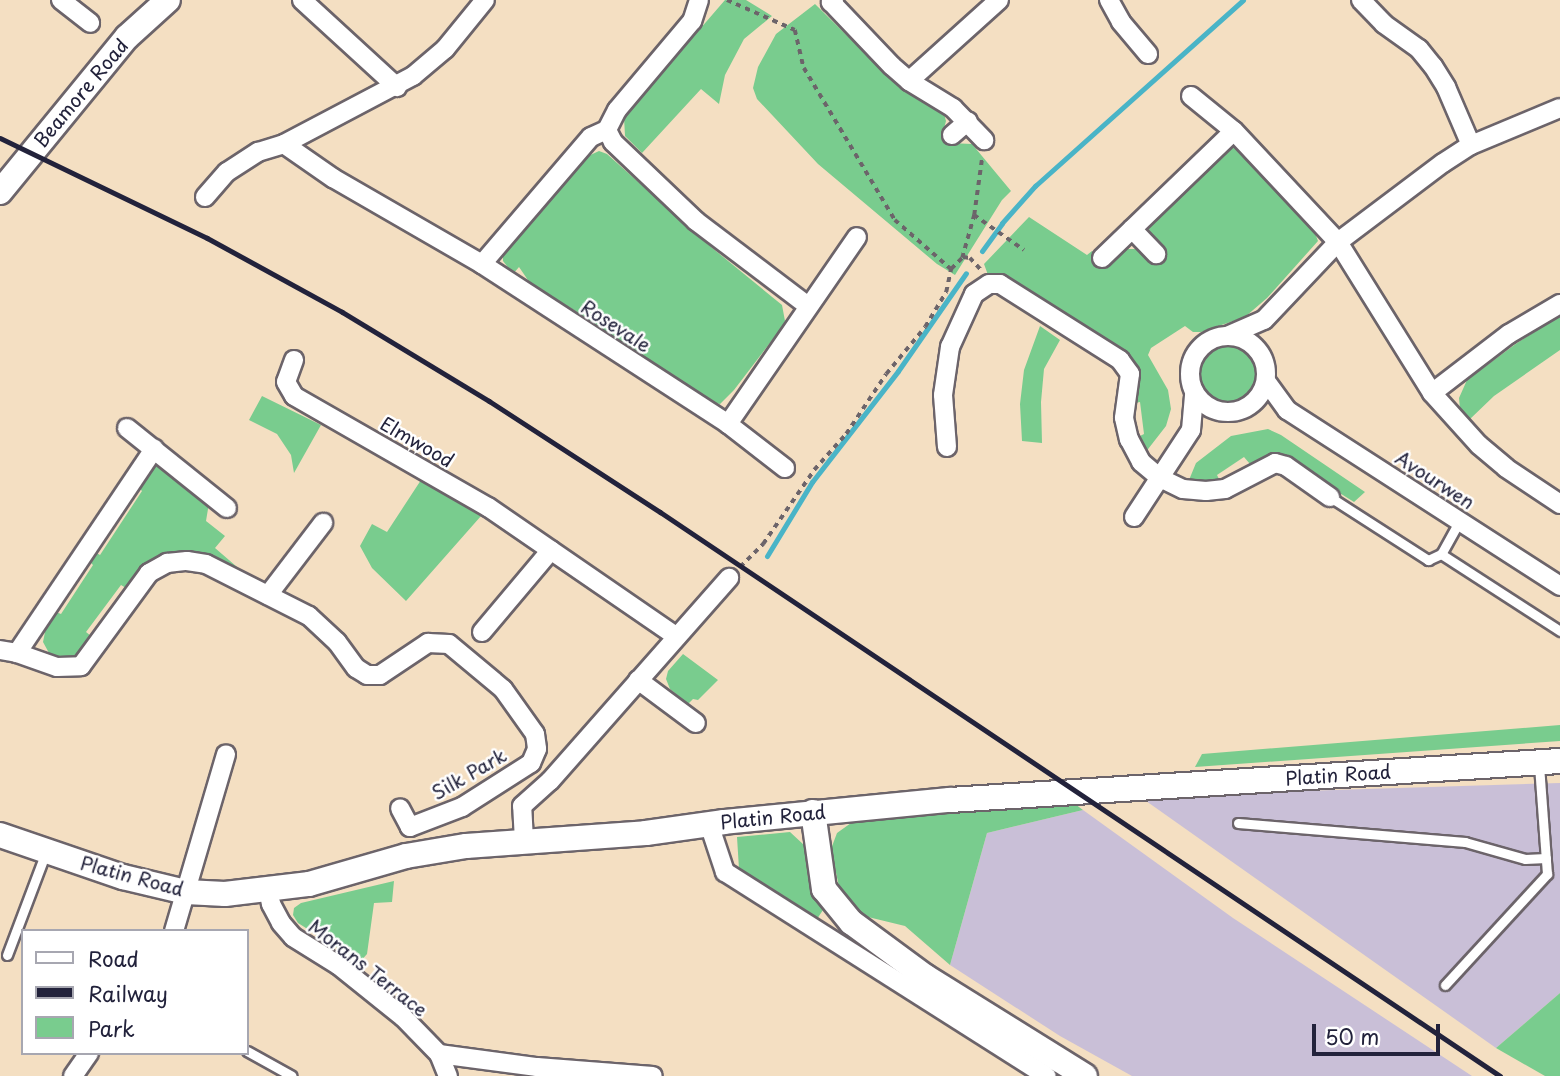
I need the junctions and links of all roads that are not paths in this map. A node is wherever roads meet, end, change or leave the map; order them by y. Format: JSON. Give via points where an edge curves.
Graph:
{"nodes":[{"id":1,"x":61,"y":0,"type":"edge"},
{"id":2,"x":168,"y":0,"type":"edge"},
{"id":3,"x":302,"y":0,"type":"edge"},
{"id":4,"x":485,"y":0,"type":"edge"},
{"id":5,"x":699,"y":0,"type":"edge"},
{"id":6,"x":834,"y":0,"type":"edge"},
{"id":7,"x":999,"y":0,"type":"edge"},
{"id":8,"x":1109,"y":0,"type":"edge"},
{"id":9,"x":1361,"y":0,"type":"edge"},
{"id":10,"x":90,"y":23,"type":"dead end"},
{"id":11,"x":1148,"y":54,"type":"dead end"},
{"id":12,"x":909,"y":81,"type":"junction"},
{"id":13,"x":397,"y":86,"type":"junction"},
{"id":14,"x":1191,"y":96,"type":"dead end"},
{"id":15,"x":1560,"y":108,"type":"edge"},
{"id":16,"x":968,"y":121,"type":"junction"},
{"id":17,"x":607,"y":130,"type":"junction"},
{"id":18,"x":1234,"y":131,"type":"junction"},
{"id":19,"x":952,"y":135,"type":"dead end"},
{"id":20,"x":984,"y":140,"type":"road end"},
{"id":21,"x":284,"y":144,"type":"junction"},
{"id":22,"x":1471,"y":145,"type":"junction"},
{"id":23,"x":0,"y":192,"type":"edge"},
{"id":24,"x":205,"y":197,"type":"dead end"},
{"id":25,"x":1132,"y":229,"type":"junction"},
{"id":26,"x":857,"y":237,"type":"dead end"},
{"id":27,"x":1338,"y":242,"type":"junction"},
{"id":28,"x":1156,"y":254,"type":"dead end"},
{"id":29,"x":1102,"y":258,"type":"dead end"},
{"id":30,"x":482,"y":264,"type":"junction"},
{"id":31,"x":1560,"y":304,"type":"edge"},
{"id":32,"x":808,"y":306,"type":"junction"},
{"id":33,"x":1264,"y":320,"type":"junction"},
{"id":34,"x":1227,"y":335,"type":"junction"},
{"id":35,"x":1260,"y":352,"type":"junction"},
{"id":36,"x":294,"y":360,"type":"dead end"},
{"id":37,"x":1266,"y":381,"type":"junction"},
{"id":38,"x":1194,"y":392,"type":"junction"},
{"id":39,"x":1432,"y":393,"type":"junction"},
{"id":40,"x":1250,"y":405,"type":"junction"},
{"id":41,"x":1287,"y":410,"type":"junction"},
{"id":42,"x":1225,"y":412,"type":"junction"},
{"id":43,"x":728,"y":424,"type":"junction"},
{"id":44,"x":127,"y":428,"type":"dead end"},
{"id":45,"x":1191,"y":430,"type":"junction"},
{"id":46,"x":947,"y":447,"type":"dead end"},
{"id":47,"x":154,"y":449,"type":"junction"},
{"id":48,"x":785,"y":468,"type":"dead end"},
{"id":49,"x":1160,"y":478,"type":"junction"},
{"id":50,"x":1330,"y":497,"type":"joint"},
{"id":51,"x":1560,"y":504,"type":"edge"},
{"id":52,"x":227,"y":508,"type":"dead end"},
{"id":53,"x":1134,"y":517,"type":"dead end"},
{"id":54,"x":1460,"y":520,"type":"junction"},
{"id":55,"x":323,"y":523,"type":"dead end"},
{"id":56,"x":551,"y":550,"type":"junction"},
{"id":57,"x":1441,"y":554,"type":"junction"},
{"id":58,"x":729,"y":578,"type":"road end"},
{"id":59,"x":1560,"y":586,"type":"edge"},
{"id":60,"x":268,"y":596,"type":"junction"},
{"id":61,"x":1560,"y":631,"type":"edge"},
{"id":62,"x":482,"y":632,"type":"dead end"},
{"id":63,"x":676,"y":636,"type":"junction"},
{"id":64,"x":8,"y":652,"type":"edge"},
{"id":65,"x":638,"y":680,"type":"junction"},
{"id":66,"x":696,"y":723,"type":"dead end"},
{"id":67,"x":226,"y":754,"type":"dead end"},
{"id":68,"x":1549,"y":761,"type":"edge"},
{"id":69,"x":400,"y":808,"type":"dead end"},
{"id":70,"x":813,"y":812,"type":"junction"},
{"id":71,"x":1238,"y":823,"type":"dead end"},
{"id":72,"x":709,"y":824,"type":"junction"},
{"id":73,"x":0,"y":835,"type":"edge"},
{"id":74,"x":524,"y":841,"type":"junction"},
{"id":75,"x":46,"y":851,"type":"junction"},
{"id":76,"x":1546,"y":858,"type":"junction"},
{"id":77,"x":268,"y":890,"type":"junction"},
{"id":78,"x":186,"y":892,"type":"junction"},
{"id":79,"x":175,"y":929,"type":"edge"},
{"id":80,"x":7,"y":955,"type":"dead end"},
{"id":81,"x":921,"y":985,"type":"junction"},
{"id":82,"x":1445,"y":985,"type":"dead end"},
{"id":83,"x":248,"y":1052,"type":"edge"},
{"id":84,"x":439,"y":1054,"type":"junction"},
{"id":85,"x":88,"y":1055,"type":"edge"},
{"id":86,"x":533,"y":1071,"type":"edge"},
{"id":87,"x":72,"y":1076,"type":"edge"},
{"id":88,"x":292,"y":1076,"type":"edge"},
{"id":89,"x":448,"y":1076,"type":"edge"},
{"id":90,"x":653,"y":1076,"type":"edge"},
{"id":91,"x":1047,"y":1076,"type":"edge"},
{"id":92,"x":1085,"y":1076,"type":"edge"}],
"edges":[{"from":1,"to":10,"type":"street"},
{"from":2,"to":23,"type":"main road","name":"Beamore Road","via":[[127,37]]},
{"from":3,"to":13,"type":"street"},
{"from":4,"to":13,"type":"street","via":[[445,49]]},
{"from":5,"to":17,"type":"street","via":[[692,22],[617,110]]},
{"from":6,"to":12,"type":"street","via":[[831,2]]},
{"from":7,"to":12,"type":"street"},
{"from":8,"to":11,"type":"street"},
{"from":9,"to":22,"type":"street","via":[[1433,66]]},
{"from":12,"to":16,"type":"street"},
{"from":13,"to":21,"type":"street"},
{"from":14,"to":18,"type":"street"},
{"from":15,"to":22,"type":"street"},
{"from":16,"to":19,"type":"street"},
{"from":16,"to":20,"type":"street"},
{"from":17,"to":30,"type":"street","via":[[591,137]]},
{"from":17,"to":32,"type":"street","via":[[613,142],[696,221]]},
{"from":18,"to":25,"type":"street"},
{"from":18,"to":27,"type":"street"},
{"from":21,"to":24,"type":"street","via":[[258,152],[228,172]]},
{"from":21,"to":30,"type":"street","name":"Rosevale","via":[[333,178]]},
{"from":22,"to":27,"type":"street"},
{"from":25,"to":28,"type":"street"},
{"from":25,"to":29,"type":"street"},
{"from":26,"to":32,"type":"street"},
{"from":27,"to":33,"type":"street"},
{"from":27,"to":39,"type":"street"},
{"from":30,"to":43,"type":"street","name":"Rosevale"},
{"from":31,"to":39,"type":"street","via":[[1509,334]]},
{"from":32,"to":43,"type":"street"},
{"from":33,"to":34,"type":"street"},
{"from":33,"to":35,"type":"street","name":"Avourwen"},
{"from":34,"to":35,"type":"street","via":[[1245,339]]},
{"from":34,"to":38,"type":"street","via":[[1198,350],[1190,370]]},
{"from":35,"to":37,"type":"street","name":"Avourwen"},
{"from":36,"to":56,"type":"street","name":"Elmwood","via":[[286,382],[294,396],[488,507]]},
{"from":37,"to":40,"type":"street"},
{"from":37,"to":41,"type":"street","name":"Avourwen"},
{"from":38,"to":42,"type":"street","via":[[1207,406]]},
{"from":38,"to":45,"type":"street"},
{"from":39,"to":51,"type":"street","via":[[1479,445]]},
{"from":40,"to":41,"type":"street","name":"Avourwen"},
{"from":40,"to":42,"type":"street","name":"Avourwen"},
{"from":41,"to":54,"type":"street","name":"Avourwen"},
{"from":42,"to":45,"type":"street","name":"Avourwen"},
{"from":43,"to":48,"type":"street","name":"Rosevale"},
{"from":44,"to":47,"type":"street"},
{"from":45,"to":49,"type":"street"},
{"from":46,"to":49,"type":"street","via":[[943,395],[950,347],[974,294],[989,284],[1000,284],[1120,360],[1130,374],[1124,418],[1129,439],[1141,462]]},
{"from":47,"to":52,"type":"street"},
{"from":47,"to":64,"type":"street","name":"Silk Park"},
{"from":49,"to":50,"type":"street","via":[[1183,489],[1225,489],[1275,463]]},
{"from":49,"to":53,"type":"street"},
{"from":50,"to":57,"type":"lane","via":[[1428,560]]},
{"from":54,"to":57,"type":"lane"},
{"from":54,"to":59,"type":"street","name":"Avourwen"},
{"from":55,"to":60,"type":"street"},
{"from":56,"to":62,"type":"street"},
{"from":56,"to":63,"type":"street","name":"Elmwood"},
{"from":57,"to":61,"type":"lane"},
{"from":58,"to":63,"type":"street"},
{"from":60,"to":64,"type":"street","name":"Silk Park","via":[[206,565],[167,563],[149,573],[81,666],[57,667]]},
{"from":60,"to":69,"type":"street","name":"Silk Park","via":[[309,616],[367,675],[380,675],[428,643],[449,644],[503,689],[535,734],[537,749],[531,763],[462,807],[410,827]]},
{"from":63,"to":65,"type":"street"},
{"from":65,"to":66,"type":"street"},
{"from":65,"to":74,"type":"street","via":[[550,782],[522,806]]},
{"from":67,"to":78,"type":"street"},
{"from":68,"to":70,"type":"main road","name":"Platin Road"},
{"from":68,"to":76,"type":"lane"},
{"from":70,"to":72,"type":"main road","name":"Platin Road"},
{"from":70,"to":81,"type":"main road","via":[[820,872],[833,904]]},
{"from":71,"to":76,"type":"lane","via":[[1465,842],[1525,859]]},
{"from":72,"to":74,"type":"main road","name":"Platin Road"},
{"from":72,"to":81,"type":"street","via":[[725,872]]},
{"from":73,"to":75,"type":"main road","name":"Platin Road"},
{"from":74,"to":77,"type":"main road","name":"Platin Road","via":[[421,853],[309,884]]},
{"from":75,"to":78,"type":"main road","name":"Platin Road"},
{"from":75,"to":80,"type":"lane"},
{"from":76,"to":82,"type":"lane","via":[[1547,874]]},
{"from":77,"to":78,"type":"main road","name":"Platin Road"},
{"from":77,"to":84,"type":"street","name":"Morans Terrace","via":[[281,923],[293,937],[338,965],[403,1017]]},
{"from":78,"to":79,"type":"street"},
{"from":81,"to":91,"type":"street"},
{"from":81,"to":92,"type":"main road"},
{"from":83,"to":88,"type":"lane"},
{"from":84,"to":86,"type":"street"},
{"from":84,"to":89,"type":"street","name":"Morans Terrace"},
{"from":85,"to":87,"type":"street"},
{"from":86,"to":90,"type":"street"}]}
